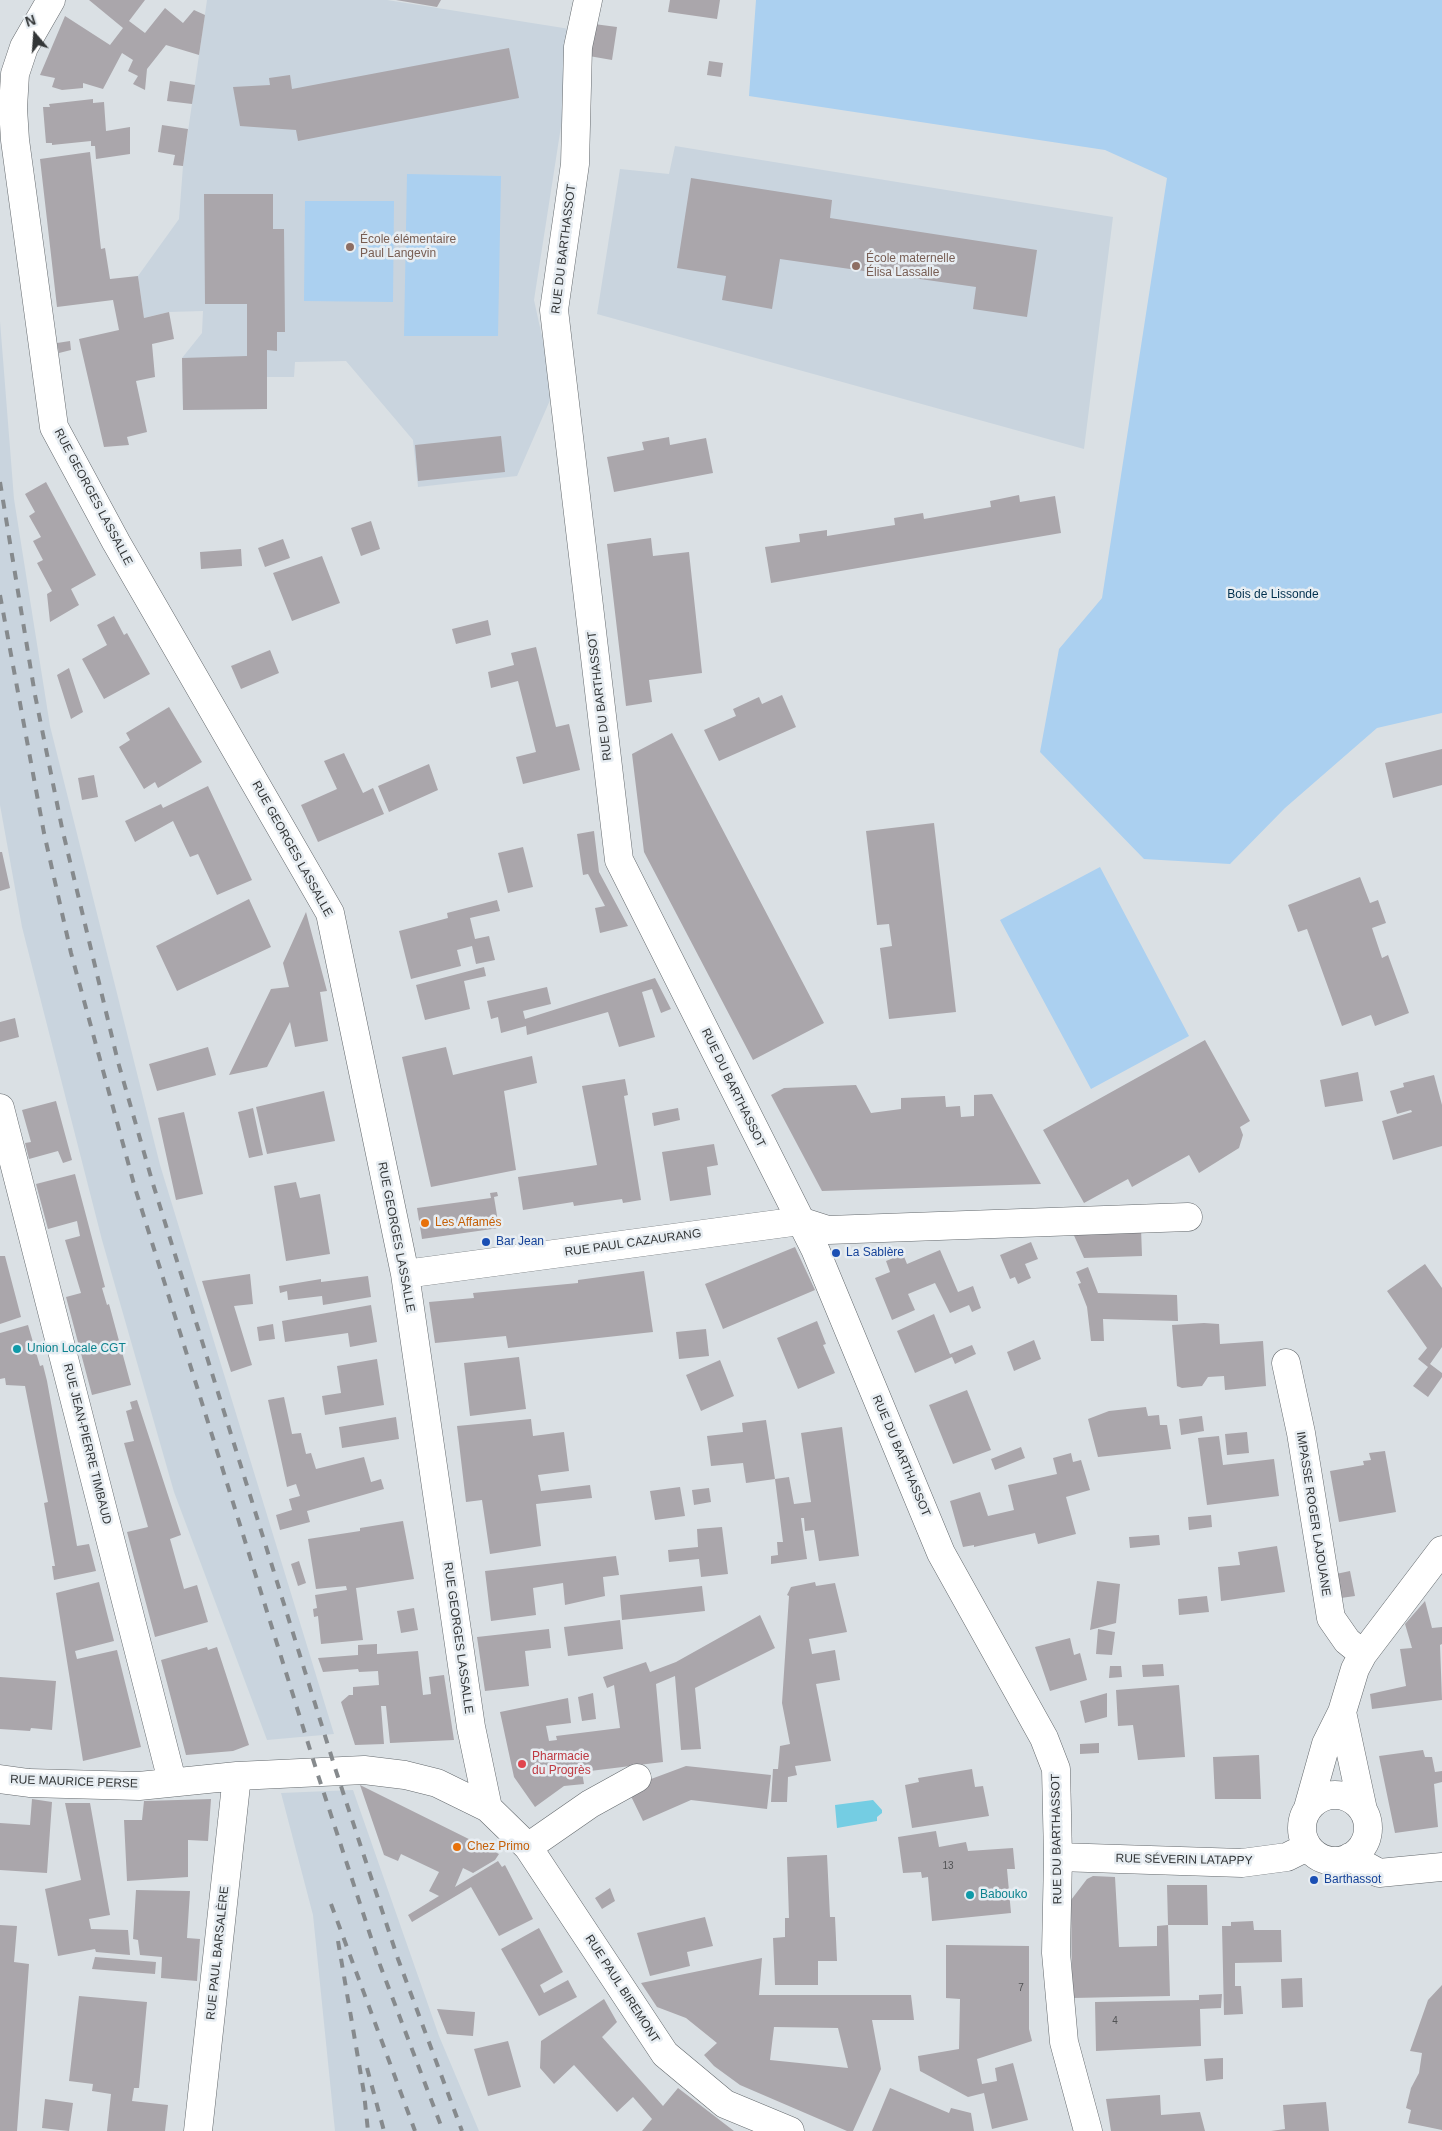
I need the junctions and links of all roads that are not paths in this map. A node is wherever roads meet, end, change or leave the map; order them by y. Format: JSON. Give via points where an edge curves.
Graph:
{"nodes":[{"id":1,"x":51,"y":0,"type":"edge"},
{"id":2,"x":588,"y":0,"type":"edge"},
{"id":3,"x":0,"y":1108,"type":"edge"},
{"id":4,"x":1188,"y":1217,"type":"dead end"},
{"id":5,"x":800,"y":1220,"type":"junction"},
{"id":6,"x":405,"y":1274,"type":"junction"},
{"id":7,"x":1286,"y":1363,"type":"dead end"},
{"id":8,"x":1442,"y":1550,"type":"edge"},
{"id":9,"x":1363,"y":1654,"type":"junction"},
{"id":10,"x":1342,"y":1712,"type":"junction"},
{"id":11,"x":237,"y":1776,"type":"junction"},
{"id":12,"x":637,"y":1778,"type":"dead end"},
{"id":13,"x":0,"y":1779,"type":"edge"},
{"id":14,"x":172,"y":1781,"type":"junction"},
{"id":15,"x":488,"y":1808,"type":"junction"},
{"id":16,"x":1308,"y":1808,"type":"junction"},
{"id":17,"x":1363,"y":1810,"type":"junction"},
{"id":18,"x":528,"y":1847,"type":"junction"},
{"id":19,"x":1307,"y":1847,"type":"junction"},
{"id":20,"x":1058,"y":1857,"type":"junction"},
{"id":21,"x":1350,"y":1857,"type":"junction"},
{"id":22,"x":1442,"y":1867,"type":"edge"},
{"id":23,"x":198,"y":2131,"type":"edge"},
{"id":24,"x":790,"y":2131,"type":"edge"},
{"id":25,"x":1088,"y":2131,"type":"edge"}],
"edges":[{"from":1,"to":6,"type":"street","name":"RUE GEORGES LASSALLE","via":[[24,47],[15,74],[13,108],[54,427],[116,542],[330,913]]},
{"from":2,"to":5,"type":"street","name":"RUE DU BARTHASSOT","via":[[578,48],[575,164],[554,310],[619,860]]},
{"from":3,"to":14,"type":"street","name":"RUE JEAN-PIERRE TIMBAUD"},
{"from":4,"to":5,"type":"street","via":[[828,1230]]},
{"from":5,"to":6,"type":"street","name":"RUE PAUL CAZAURANG"},
{"from":5,"to":20,"type":"street","name":"RUE DU BARTHASSOT","via":[[942,1553],[1044,1738],[1056,1769]]},
{"from":6,"to":15,"type":"street","name":"RUE GEORGES LASSALLE","via":[[471,1728]]},
{"from":7,"to":9,"type":"street","name":"IMPASSE ROGER LAJOUANE","via":[[1301,1433],[1331,1618],[1347,1641]]},
{"from":8,"to":9,"type":"street"},
{"from":9,"to":10,"type":"street"},
{"from":10,"to":16,"type":"street","via":[[1326,1744]]},
{"from":10,"to":17,"type":"street"},
{"from":11,"to":14,"type":"street","name":"RUE MAURICE PERSE"},
{"from":11,"to":15,"type":"street","name":"RUE MAURICE PERSE","via":[[364,1770],[437,1783]]},
{"from":11,"to":23,"type":"street","name":"RUE PAUL BARSALÈRE"},
{"from":12,"to":18,"type":"street","via":[[590,1804]]},
{"from":13,"to":14,"type":"street","name":"RUE MAURICE PERSE","via":[[29,1783],[139,1786]]},
{"from":15,"to":18,"type":"street","name":"RUE PAUL BIREMONT"},
{"from":16,"to":17,"type":"street","via":[[1320,1798],[1336,1795],[1351,1799]]},
{"from":16,"to":19,"type":"street","via":[[1301,1828]]},
{"from":17,"to":21,"type":"street","via":[[1367,1820],[1366,1836],[1359,1851]]},
{"from":18,"to":24,"type":"street","name":"RUE PAUL BIREMONT","via":[[665,2054],[725,2104]]},
{"from":19,"to":20,"type":"street","name":"RUE SÉVERIN LATAPPY","via":[[1287,1857],[1242,1863]]},
{"from":19,"to":21,"type":"street","via":[[1316,1856],[1328,1860],[1340,1861]]},
{"from":20,"to":25,"type":"street","name":"RUE DU BARTHASSOT","via":[[1056,1953],[1064,2042]]},
{"from":21,"to":22,"type":"street","via":[[1379,1873]]}]}
